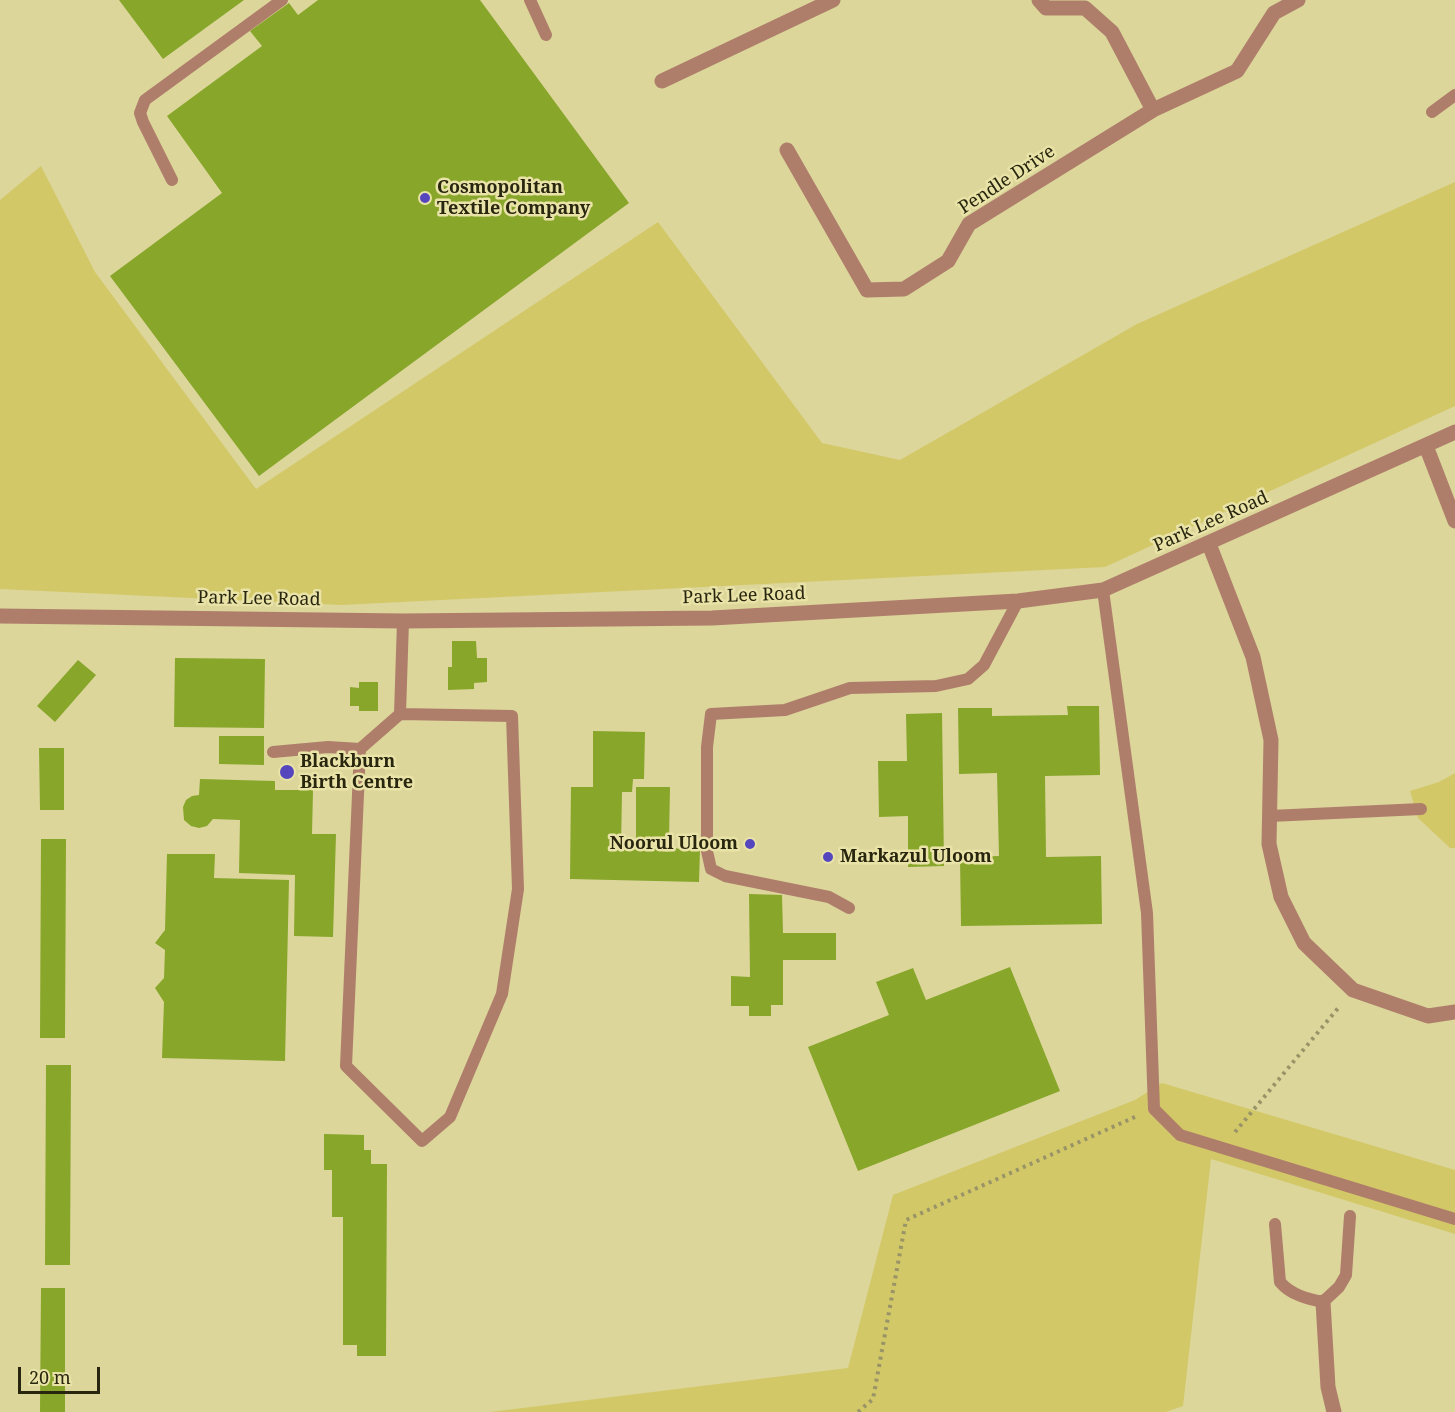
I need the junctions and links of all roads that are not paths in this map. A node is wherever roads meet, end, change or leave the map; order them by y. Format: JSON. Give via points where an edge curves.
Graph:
{"nodes":[{"id":1,"x":282,"y":0,"type":"edge"},
{"id":2,"x":530,"y":0,"type":"edge"},
{"id":3,"x":833,"y":0,"type":"edge"},
{"id":4,"x":1040,"y":0,"type":"edge"},
{"id":5,"x":1298,"y":0,"type":"edge"},
{"id":6,"x":546,"y":35,"type":"dead end"},
{"id":7,"x":662,"y":81,"type":"dead end"},
{"id":8,"x":1455,"y":94,"type":"edge"},
{"id":9,"x":1153,"y":110,"type":"junction"},
{"id":10,"x":1432,"y":112,"type":"dead end"},
{"id":11,"x":787,"y":150,"type":"dead end"},
{"id":12,"x":172,"y":180,"type":"dead end"},
{"id":13,"x":1455,"y":432,"type":"edge"},
{"id":14,"x":1426,"y":446,"type":"junction"},
{"id":15,"x":1455,"y":521,"type":"edge"},
{"id":16,"x":1209,"y":544,"type":"junction"},
{"id":17,"x":1103,"y":590,"type":"junction"},
{"id":18,"x":1018,"y":602,"type":"junction"},
{"id":19,"x":0,"y":616,"type":"edge"},
{"id":20,"x":403,"y":621,"type":"junction"},
{"id":21,"x":400,"y":714,"type":"junction"},
{"id":22,"x":360,"y":748,"type":"junction"},
{"id":23,"x":273,"y":752,"type":"dead end"},
{"id":24,"x":1421,"y":809,"type":"dead end"},
{"id":25,"x":1270,"y":816,"type":"junction"},
{"id":26,"x":849,"y":908,"type":"dead end"},
{"id":27,"x":1455,"y":1012,"type":"edge"},
{"id":28,"x":1350,"y":1216,"type":"dead end"},
{"id":29,"x":1455,"y":1219,"type":"edge"},
{"id":30,"x":1275,"y":1224,"type":"dead end"},
{"id":31,"x":1323,"y":1302,"type":"junction"},
{"id":32,"x":1334,"y":1412,"type":"edge"}],
"edges":[{"from":1,"to":12,"type":"lane","via":[[145,100],[140,113],[142,122]]},
{"from":2,"to":6,"type":"lane"},
{"from":3,"to":7,"type":"street"},
{"from":4,"to":9,"type":"street","via":[[1046,8],[1085,8],[1112,32]]},
{"from":5,"to":9,"type":"street","name":"Pendle Drive","via":[[1274,13],[1237,71]]},
{"from":8,"to":10,"type":"lane"},
{"from":9,"to":11,"type":"street","name":"Pendle Drive","via":[[969,224],[948,261],[904,289],[867,290]]},
{"from":13,"to":14,"type":"street","name":"Park Lee Road"},
{"from":14,"to":15,"type":"street"},
{"from":14,"to":16,"type":"street","name":"Park Lee Road"},
{"from":16,"to":17,"type":"street","name":"Park Lee Road"},
{"from":16,"to":25,"type":"street","via":[[1253,657],[1271,741]]},
{"from":17,"to":18,"type":"street","name":"Park Lee Road"},
{"from":17,"to":29,"type":"lane","via":[[1147,913],[1154,1108],[1180,1135]]},
{"from":18,"to":20,"type":"street","name":"Park Lee Road","via":[[712,618]]},
{"from":18,"to":26,"type":"lane","via":[[984,665],[968,679],[936,686],[850,688],[785,710],[711,714],[707,851],[711,869],[725,876],[829,897]]},
{"from":19,"to":20,"type":"street","name":"Park Lee Road"},
{"from":20,"to":21,"type":"lane"},
{"from":21,"to":22,"type":"lane"},
{"from":21,"to":22,"type":"lane","via":[[512,716],[518,889],[502,994],[450,1118],[422,1141],[346,1066]]},
{"from":22,"to":23,"type":"lane"},
{"from":24,"to":25,"type":"lane"},
{"from":25,"to":27,"type":"street","via":[[1269,844],[1281,897],[1304,943],[1353,990],[1428,1016]]},
{"from":28,"to":31,"type":"lane","via":[[1346,1275]]},
{"from":30,"to":31,"type":"lane","via":[[1280,1282],[1302,1297]]},
{"from":31,"to":32,"type":"street","via":[[1328,1387]]}]}
